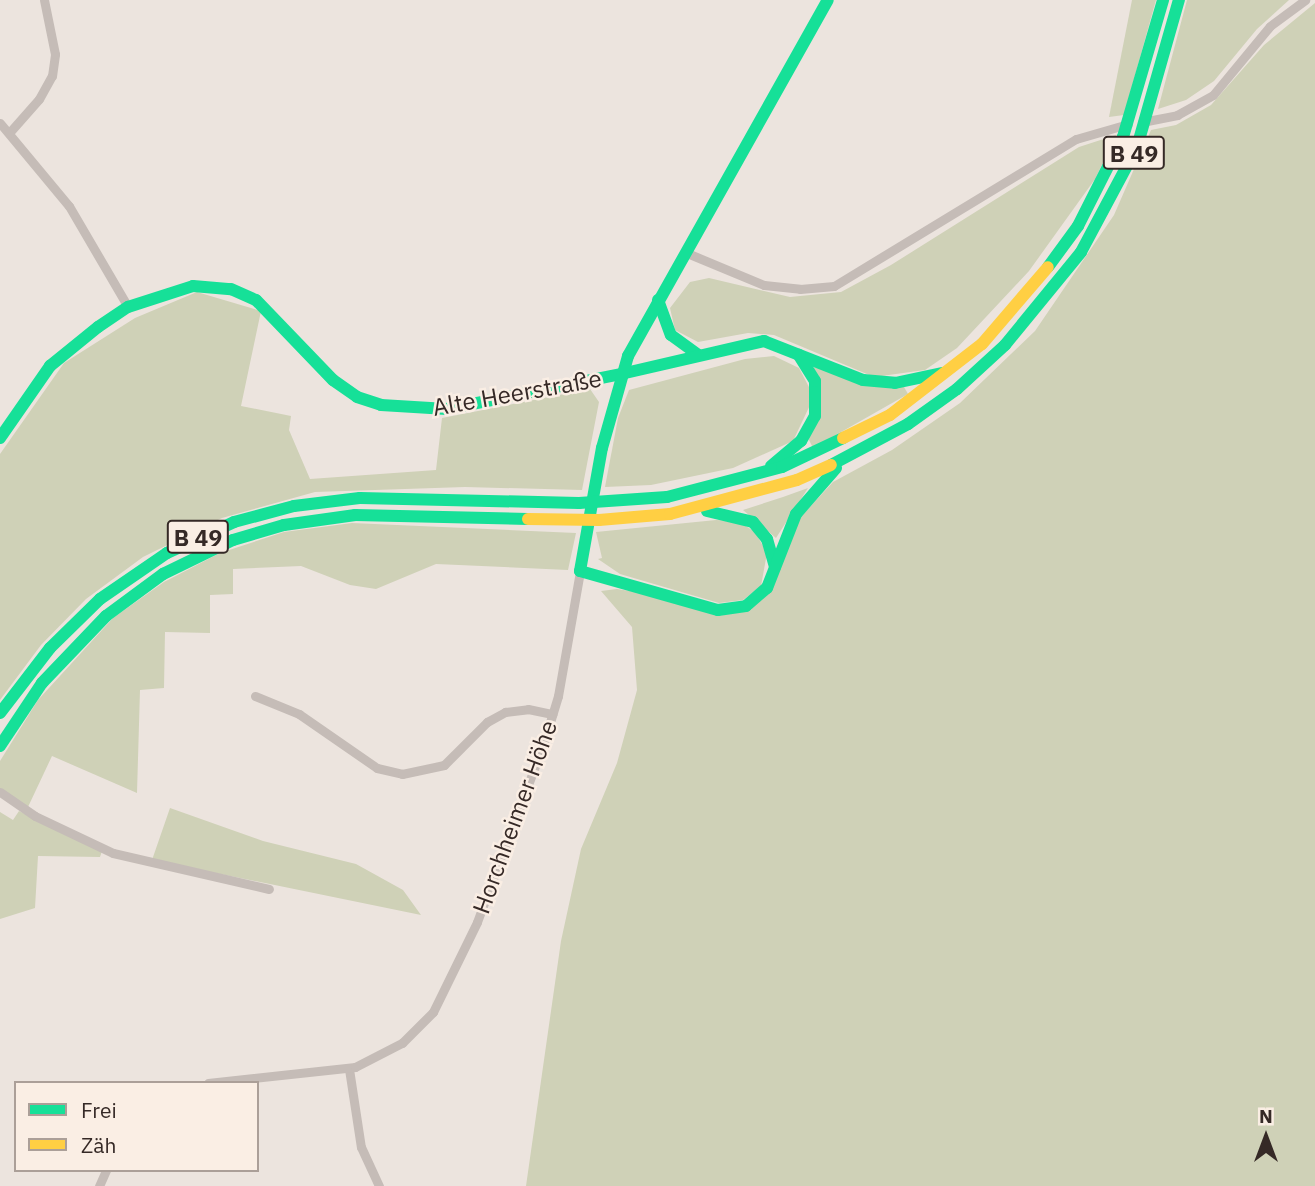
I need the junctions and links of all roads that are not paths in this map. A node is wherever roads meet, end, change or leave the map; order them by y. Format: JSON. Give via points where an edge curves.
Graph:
{"nodes":[{"id":1,"x":44,"y":0,"type":"edge"},
{"id":2,"x":828,"y":0,"type":"edge"},
{"id":3,"x":1163,"y":0,"type":"edge"},
{"id":4,"x":1179,"y":0,"type":"edge"},
{"id":5,"x":1305,"y":0,"type":"edge"},
{"id":6,"x":0,"y":123,"type":"edge"},
{"id":7,"x":9,"y":133,"type":"junction"},
{"id":8,"x":687,"y":253,"type":"junction"},
{"id":9,"x":658,"y":300,"type":"junction"},
{"id":10,"x":128,"y":307,"type":"junction"},
{"id":11,"x":797,"y":353,"type":"junction"},
{"id":12,"x":699,"y":355,"type":"junction"},
{"id":13,"x":952,"y":370,"type":"junction"},
{"id":14,"x":621,"y":374,"type":"junction"},
{"id":15,"x":0,"y":438,"type":"edge"},
{"id":16,"x":842,"y":461,"type":"junction"},
{"id":17,"x":757,"y":476,"type":"junction"},
{"id":18,"x":690,"y":510,"type":"junction"},
{"id":19,"x":775,"y":567,"type":"junction"},
{"id":20,"x":580,"y":571,"type":"junction"},
{"id":21,"x":254,"y":696,"type":"dead end"},
{"id":22,"x":0,"y":713,"type":"edge"},
{"id":23,"x":552,"y":714,"type":"junction"},
{"id":24,"x":0,"y":746,"type":"edge"},
{"id":25,"x":0,"y":792,"type":"edge"},
{"id":26,"x":269,"y":888,"type":"dead end"},
{"id":27,"x":349,"y":1069,"type":"junction"},
{"id":28,"x":219,"y":1081,"type":"edge"},
{"id":29,"x":379,"y":1186,"type":"edge"}],
"edges":[{"from":1,"to":7,"type":"street","via":[[55,54],[52,76]]},
{"from":2,"to":8,"type":"main road","name":"Alte Heerstraße"},
{"from":3,"to":13,"type":"main road","number":"B 49","via":[[1137,100],[1092,202],[1027,295]]},
{"from":4,"to":16,"type":"main road","number":"B 49","via":[[1137,147],[1072,265],[1017,332],[970,378],[908,424]]},
{"from":5,"to":8,"type":"street","via":[[1270,26],[1213,94],[1163,119],[1106,128],[1066,145],[834,286],[764,285]]},
{"from":6,"to":7,"type":"street"},
{"from":7,"to":10,"type":"street","via":[[69,206]]},
{"from":8,"to":9,"type":"main road","name":"Alte Heerstraße"},
{"from":9,"to":12,"type":"main road","via":[[671,335]]},
{"from":9,"to":14,"type":"main road","name":"Alte Heerstraße"},
{"from":10,"to":14,"type":"main road","name":"Alte Heerstraße","via":[[193,286],[246,295],[265,307],[346,390],[395,408],[475,405]]},
{"from":10,"to":15,"type":"main road","name":"Alte Heerstraße","via":[[50,366]]},
{"from":11,"to":12,"type":"main road","via":[[764,341]]},
{"from":11,"to":13,"type":"main road","via":[[874,382],[908,381]]},
{"from":11,"to":17,"type":"main road","via":[[815,382],[815,416],[801,441]]},
{"from":12,"to":14,"type":"main road"},
{"from":13,"to":17,"type":"main road","number":"B 49","via":[[873,425]]},
{"from":14,"to":20,"type":"main road","name":"Horchheimer Höhe","via":[[594,484]]},
{"from":16,"to":18,"type":"main road","number":"B 49","via":[[774,488]]},
{"from":16,"to":19,"type":"main road","via":[[796,514]]},
{"from":17,"to":22,"type":"main road","number":"B 49","via":[[633,501],[360,498],[256,515],[185,543],[119,583],[64,632]]},
{"from":18,"to":19,"type":"main road","via":[[732,513],[754,522],[767,539]]},
{"from":18,"to":24,"type":"main road","number":"B 49","via":[[599,520],[355,515],[259,532],[183,562],[124,601],[58,664]]},
{"from":19,"to":20,"type":"main road","via":[[758,598],[725,610]]},
{"from":20,"to":23,"type":"street","name":"Horchheimer Höhe"},
{"from":21,"to":23,"type":"street","via":[[299,714],[377,768],[402,775],[449,762],[487,722],[505,712],[528,709]]},
{"from":23,"to":27,"type":"street","name":"Horchheimer Höhe","via":[[477,922],[441,1000],[420,1027],[394,1049]]},
{"from":25,"to":26,"type":"street","via":[[35,816],[113,853]]},
{"from":27,"to":28,"type":"street","name":"Horchheimer Höhe"},
{"from":27,"to":29,"type":"street","via":[[361,1147]]}]}
